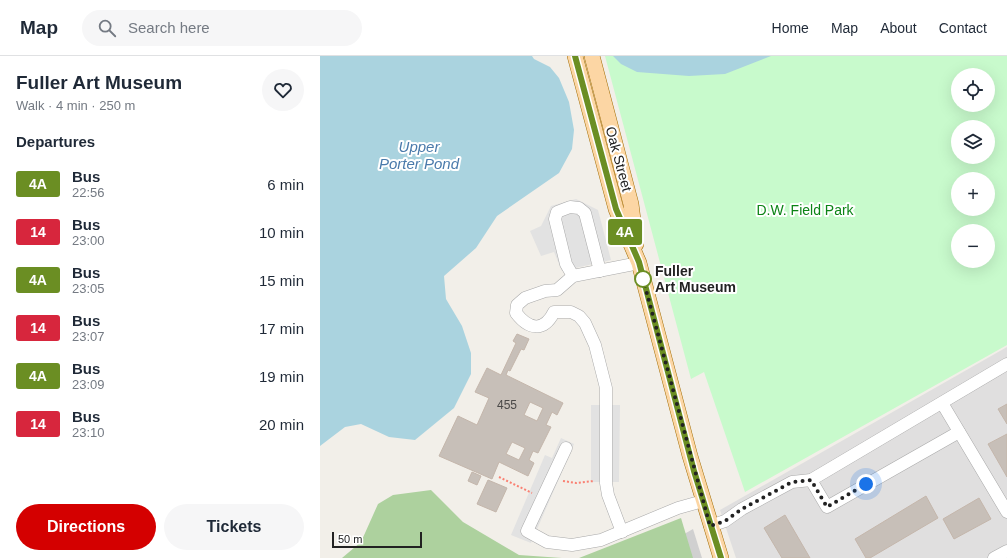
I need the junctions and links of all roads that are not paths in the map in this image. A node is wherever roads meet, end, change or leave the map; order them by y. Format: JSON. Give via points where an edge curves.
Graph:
{"nodes":[{"id":1,"x":575,"y":56,"type":"edge"},
{"id":2,"x":592,"y":56,"type":"edge"},
{"id":3,"x":596,"y":72,"type":"junction"},
{"id":4,"x":580,"y":76,"type":"junction"},
{"id":5,"x":613,"y":138,"type":"junction"},
{"id":6,"x":598,"y":142,"type":"junction"},
{"id":7,"x":639,"y":262,"type":"junction"},
{"id":8,"x":600,"y":270,"type":"junction"},
{"id":9,"x":573,"y":276,"type":"junction"},
{"id":10,"x":557,"y":290,"type":"junction"},
{"id":11,"x":554,"y":312,"type":"junction"},
{"id":12,"x":1007,"y":364,"type":"edge"},
{"id":13,"x":942,"y":403,"type":"junction"},
{"id":14,"x":959,"y":432,"type":"junction"},
{"id":15,"x":566,"y":448,"type":"dead end"},
{"id":16,"x":811,"y":480,"type":"junction"},
{"id":17,"x":703,"y":501,"type":"junction"},
{"id":18,"x":1007,"y":512,"type":"edge"},
{"id":19,"x":710,"y":526,"type":"junction"},
{"id":20,"x":622,"y":532,"type":"junction"},
{"id":21,"x":1007,"y":551,"type":"edge"},
{"id":22,"x":721,"y":558,"type":"edge"},
{"id":23,"x":994,"y":558,"type":"edge"}],
"edges":[{"from":1,"to":4,"type":"main road","name":"Oak Street"},
{"from":2,"to":3,"type":"main road","name":"Oak Street"},
{"from":3,"to":4,"type":"main road"},
{"from":3,"to":5,"type":"main road","name":"Oak Street"},
{"from":4,"to":6,"type":"main road","name":"Oak Street"},
{"from":5,"to":6,"type":"main road"},
{"from":5,"to":7,"type":"main road","name":"Oak Street","via":[[631,204]]},
{"from":6,"to":7,"type":"main road","name":"Oak Street","via":[[616,209]]},
{"from":7,"to":8,"type":"street"},
{"from":7,"to":17,"type":"main road","name":"Oak Street"},
{"from":8,"to":9,"type":"street"},
{"from":8,"to":9,"type":"street","via":[[585,213],[579,208],[570,207],[557,212],[555,219],[566,264]]},
{"from":9,"to":10,"type":"street"},
{"from":10,"to":11,"type":"street"},
{"from":10,"to":11,"type":"street","via":[[524,298],[517,305],[516,313],[522,321],[534,327],[544,325]]},
{"from":11,"to":20,"type":"street","via":[[571,312],[579,316],[595,345],[606,388],[606,483]]},
{"from":12,"to":13,"type":"street"},
{"from":13,"to":14,"type":"street"},
{"from":13,"to":16,"type":"street"},
{"from":14,"to":16,"type":"street","via":[[827,507]]},
{"from":14,"to":18,"type":"street"},
{"from":15,"to":20,"type":"street","via":[[527,531],[547,542],[572,545],[601,540]]},
{"from":16,"to":19,"type":"street","via":[[792,482],[725,521]]},
{"from":17,"to":19,"type":"main road","name":"Oak Street"},
{"from":17,"to":20,"type":"street","via":[[678,508]]},
{"from":19,"to":22,"type":"main road","name":"Oak Street"},
{"from":21,"to":23,"type":"street"}]}
